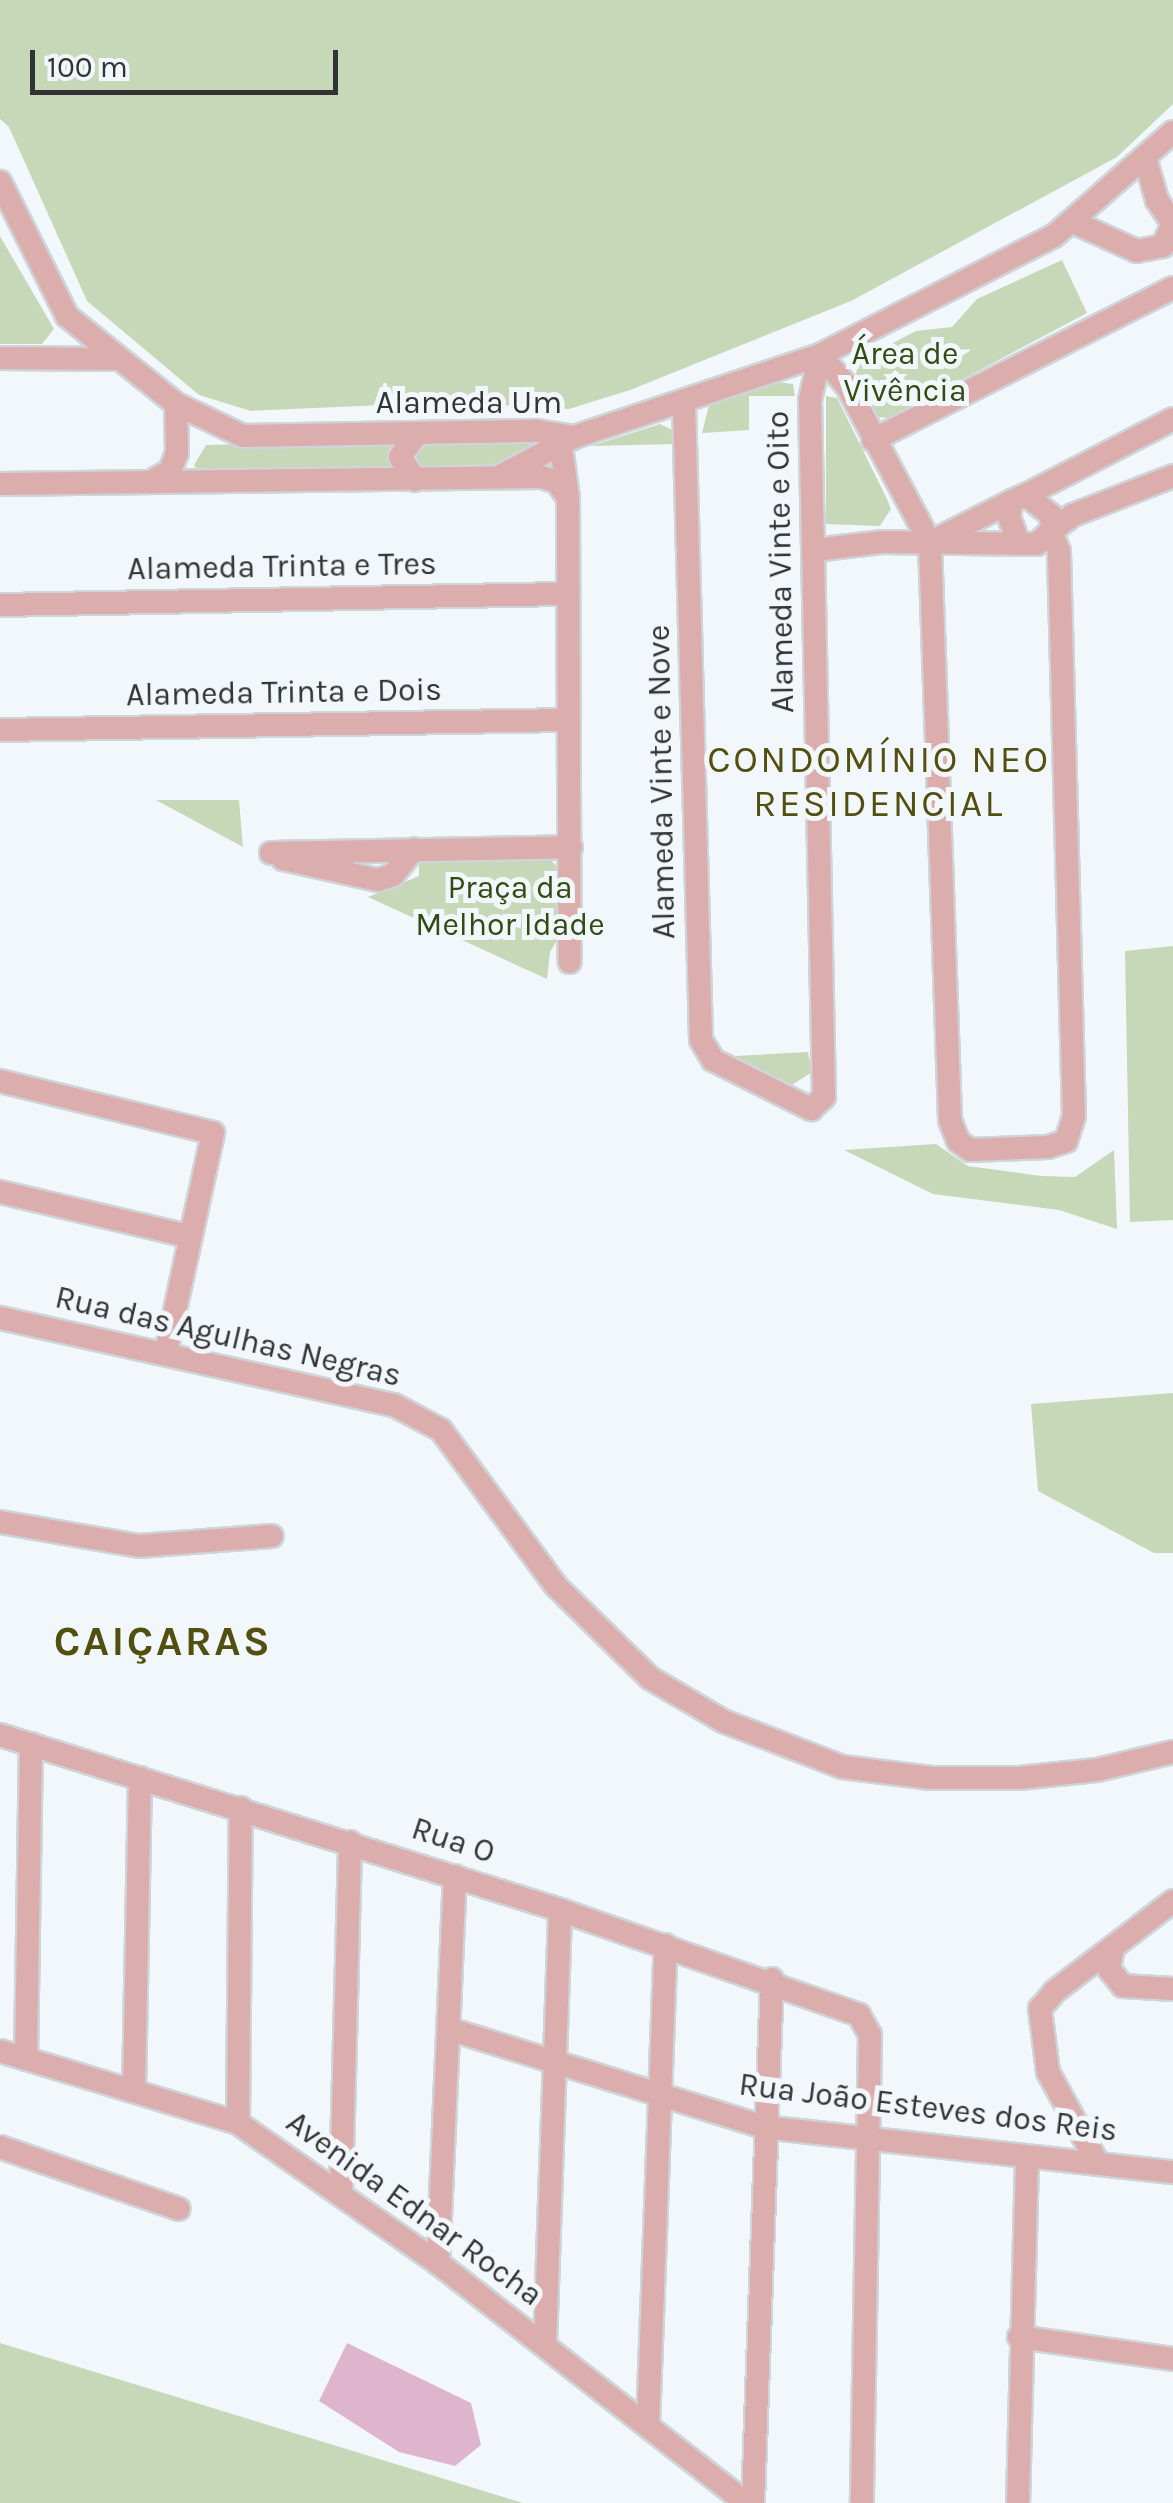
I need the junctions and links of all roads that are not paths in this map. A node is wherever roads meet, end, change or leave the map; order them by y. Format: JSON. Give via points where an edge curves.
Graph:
{"nodes":[{"id":1,"x":1173,"y":132,"type":"edge"},
{"id":2,"x":1146,"y":162,"type":"junction"},
{"id":3,"x":0,"y":182,"type":"edge"},
{"id":4,"x":0,"y":220,"type":"edge"},
{"id":5,"x":1073,"y":222,"type":"junction"},
{"id":6,"x":26,"y":236,"type":"junction"},
{"id":7,"x":1173,"y":288,"type":"edge"},
{"id":8,"x":820,"y":355,"type":"junction"},
{"id":9,"x":0,"y":358,"type":"edge"},
{"id":10,"x":114,"y":359,"type":"junction"},
{"id":11,"x":847,"y":386,"type":"junction"},
{"id":12,"x":810,"y":400,"type":"junction"},
{"id":13,"x":176,"y":404,"type":"junction"},
{"id":14,"x":684,"y":404,"type":"junction"},
{"id":15,"x":1173,"y":418,"type":"edge"},
{"id":16,"x":417,"y":434,"type":"junction"},
{"id":17,"x":874,"y":440,"type":"junction"},
{"id":18,"x":568,"y":442,"type":"junction"},
{"id":19,"x":1173,"y":476,"type":"edge"},
{"id":20,"x":497,"y":477,"type":"junction"},
{"id":21,"x":415,"y":480,"type":"junction"},
{"id":22,"x":150,"y":482,"type":"junction"},
{"id":23,"x":0,"y":484,"type":"edge"},
{"id":24,"x":568,"y":498,"type":"junction"},
{"id":25,"x":1019,"y":498,"type":"junction"},
{"id":26,"x":908,"y":512,"type":"junction"},
{"id":27,"x":1051,"y":531,"type":"junction"},
{"id":28,"x":882,"y":542,"type":"junction"},
{"id":29,"x":930,"y":542,"type":"junction"},
{"id":30,"x":1018,"y":542,"type":"junction"},
{"id":31,"x":814,"y":550,"type":"junction"},
{"id":32,"x":564,"y":594,"type":"junction"},
{"id":33,"x":0,"y":604,"type":"edge"},
{"id":34,"x":568,"y":720,"type":"junction"},
{"id":35,"x":0,"y":730,"type":"edge"},
{"id":36,"x":571,"y":848,"type":"junction"},
{"id":37,"x":414,"y":849,"type":"junction"},
{"id":38,"x":570,"y":962,"type":"dead end"},
{"id":39,"x":0,"y":1082,"type":"edge"},
{"id":40,"x":798,"y":1105,"type":"joint"},
{"id":41,"x":0,"y":1192,"type":"edge"},
{"id":42,"x":188,"y":1236,"type":"junction"},
{"id":43,"x":0,"y":1318,"type":"edge"},
{"id":44,"x":166,"y":1352,"type":"junction"},
{"id":45,"x":0,"y":1522,"type":"edge"},
{"id":46,"x":272,"y":1536,"type":"dead end"},
{"id":47,"x":0,"y":1735,"type":"edge"},
{"id":48,"x":31,"y":1744,"type":"junction"},
{"id":49,"x":1173,"y":1752,"type":"edge"},
{"id":50,"x":140,"y":1778,"type":"junction"},
{"id":51,"x":241,"y":1808,"type":"junction"},
{"id":52,"x":350,"y":1842,"type":"junction"},
{"id":53,"x":456,"y":1876,"type":"junction"},
{"id":54,"x":1173,"y":1901,"type":"edge"},
{"id":55,"x":560,"y":1910,"type":"junction"},
{"id":56,"x":666,"y":1945,"type":"junction"},
{"id":57,"x":1113,"y":1948,"type":"junction"},
{"id":58,"x":772,"y":1979,"type":"junction"},
{"id":59,"x":1173,"y":1989,"type":"edge"},
{"id":60,"x":449,"y":2029,"type":"junction"},
{"id":61,"x":0,"y":2052,"type":"edge"},
{"id":62,"x":26,"y":2059,"type":"junction"},
{"id":63,"x":554,"y":2064,"type":"junction"},
{"id":64,"x":134,"y":2091,"type":"junction"},
{"id":65,"x":660,"y":2099,"type":"junction"},
{"id":66,"x":238,"y":2123,"type":"junction"},
{"id":67,"x":763,"y":2127,"type":"junction"},
{"id":68,"x":866,"y":2140,"type":"junction"},
{"id":69,"x":0,"y":2147,"type":"edge"},
{"id":70,"x":1026,"y":2159,"type":"junction"},
{"id":71,"x":1096,"y":2160,"type":"junction"},
{"id":72,"x":1173,"y":2172,"type":"edge"},
{"id":73,"x":342,"y":2191,"type":"junction"},
{"id":74,"x":179,"y":2209,"type":"dead end"},
{"id":75,"x":438,"y":2263,"type":"junction"},
{"id":76,"x":1019,"y":2337,"type":"junction"},
{"id":77,"x":545,"y":2344,"type":"junction"},
{"id":78,"x":1173,"y":2358,"type":"edge"},
{"id":79,"x":648,"y":2425,"type":"junction"},
{"id":80,"x":749,"y":2503,"type":"edge"},
{"id":81,"x":862,"y":2503,"type":"edge"},
{"id":82,"x":1018,"y":2503,"type":"edge"}],
"edges":[{"from":1,"to":2,"type":"street","name":"Alameda Um"},
{"from":2,"to":5,"type":"street","name":"Alameda Um"},
{"from":2,"to":5,"type":"street","via":[[1157,200],[1173,224],[1164,246],[1137,252]]},
{"from":3,"to":6,"type":"street","name":"Alameda Um"},
{"from":4,"to":6,"type":"street"},
{"from":5,"to":8,"type":"street","name":"Alameda Um"},
{"from":6,"to":10,"type":"street","name":"Alameda Um","via":[[67,316]]},
{"from":7,"to":17,"type":"street"},
{"from":8,"to":11,"type":"street"},
{"from":8,"to":12,"type":"street","name":"Alameda Vinte e Oito"},
{"from":8,"to":14,"type":"street","name":"Alameda Um"},
{"from":9,"to":10,"type":"street"},
{"from":10,"to":13,"type":"street","name":"Alameda Um"},
{"from":11,"to":12,"type":"street","via":[[823,384]]},
{"from":11,"to":17,"type":"street"},
{"from":12,"to":31,"type":"street","name":"Alameda Vinte e Oito"},
{"from":13,"to":16,"type":"street","name":"Alameda Um","via":[[243,436]]},
{"from":13,"to":22,"type":"street","via":[[177,453],[170,470]]},
{"from":14,"to":18,"type":"street","name":"Alameda Um"},
{"from":14,"to":40,"type":"street","name":"Alameda Vinte e Nove","via":[[701,1040],[713,1060]]},
{"from":15,"to":25,"type":"street"},
{"from":16,"to":18,"type":"street","name":"Alameda Um","via":[[537,431]]},
{"from":16,"to":21,"type":"street","via":[[400,457]]},
{"from":17,"to":26,"type":"street"},
{"from":18,"to":20,"type":"street"},
{"from":18,"to":24,"type":"street"},
{"from":19,"to":27,"type":"street","via":[[1073,515]]},
{"from":20,"to":21,"type":"street"},
{"from":20,"to":24,"type":"street","via":[[541,477],[556,482]]},
{"from":21,"to":22,"type":"street"},
{"from":22,"to":23,"type":"street"},
{"from":24,"to":32,"type":"street"},
{"from":25,"to":27,"type":"street","via":[[1052,516]]},
{"from":25,"to":29,"type":"street"},
{"from":25,"to":30,"type":"street","via":[[1010,531]]},
{"from":26,"to":28,"type":"street"},
{"from":26,"to":29,"type":"street"},
{"from":27,"to":29,"type":"street","via":[[1058,551],[1074,1117],[1066,1140],[1048,1146],[970,1150],[950,1120]]},
{"from":27,"to":30,"type":"street","via":[[1037,544]]},
{"from":28,"to":29,"type":"street"},
{"from":28,"to":31,"type":"street"},
{"from":29,"to":30,"type":"street"},
{"from":31,"to":40,"type":"street","name":"Alameda Vinte e Oito","via":[[824,1097],[811,1109]]},
{"from":32,"to":33,"type":"street","name":"Alameda Trinta e Tres"},
{"from":32,"to":34,"type":"street"},
{"from":34,"to":35,"type":"street","name":"Alameda Trinta e Dois"},
{"from":34,"to":36,"type":"street"},
{"from":36,"to":37,"type":"street"},
{"from":36,"to":38,"type":"street"},
{"from":37,"to":37,"type":"street","via":[[273,849],[271,853],[378,880],[394,875]]},
{"from":39,"to":42,"type":"street","via":[[213,1133]]},
{"from":41,"to":42,"type":"street"},
{"from":42,"to":44,"type":"street"},
{"from":43,"to":44,"type":"street","name":"Rua das Agulhas Negras"},
{"from":44,"to":49,"type":"street","name":"Rua das Agulhas Negras","via":[[394,1405],[441,1430],[556,1586],[650,1678],[723,1721],[842,1767],[932,1778],[1097,1770]]},
{"from":45,"to":46,"type":"street","via":[[139,1546]]},
{"from":47,"to":48,"type":"street","name":"Rua O"},
{"from":48,"to":50,"type":"street","name":"Rua O"},
{"from":48,"to":62,"type":"street"},
{"from":50,"to":51,"type":"street","name":"Rua O"},
{"from":50,"to":64,"type":"street"},
{"from":51,"to":52,"type":"street","name":"Rua O"},
{"from":51,"to":66,"type":"street"},
{"from":52,"to":53,"type":"street","name":"Rua O"},
{"from":52,"to":73,"type":"street"},
{"from":53,"to":55,"type":"street","name":"Rua O"},
{"from":53,"to":60,"type":"street"},
{"from":54,"to":57,"type":"street"},
{"from":55,"to":56,"type":"street","name":"Rua O"},
{"from":55,"to":63,"type":"street"},
{"from":56,"to":58,"type":"street","name":"Rua O"},
{"from":56,"to":65,"type":"street"},
{"from":57,"to":59,"type":"street","via":[[1109,1969],[1123,1986]]},
{"from":57,"to":71,"type":"street","via":[[1040,2009],[1048,2072]]},
{"from":58,"to":67,"type":"street"},
{"from":58,"to":68,"type":"street","name":"Rua O","via":[[859,2015],[870,2035]]},
{"from":60,"to":63,"type":"street","name":"Rua João Esteves dos Reis"},
{"from":60,"to":75,"type":"street"},
{"from":61,"to":62,"type":"street","name":"Avenida Ednar Rocha"},
{"from":62,"to":64,"type":"street","name":"Avenida Ednar Rocha"},
{"from":63,"to":65,"type":"street","name":"Rua João Esteves dos Reis"},
{"from":63,"to":77,"type":"street"},
{"from":64,"to":66,"type":"street","name":"Avenida Ednar Rocha"},
{"from":65,"to":67,"type":"street","name":"Rua João Esteves dos Reis"},
{"from":65,"to":79,"type":"street"},
{"from":66,"to":73,"type":"street","name":"Avenida Ednar Rocha"},
{"from":67,"to":68,"type":"street","name":"Rua João Esteves dos Reis"},
{"from":67,"to":80,"type":"street"},
{"from":68,"to":70,"type":"street","name":"Rua João Esteves dos Reis"},
{"from":68,"to":81,"type":"street"},
{"from":69,"to":74,"type":"street"},
{"from":70,"to":71,"type":"street","name":"Rua João Esteves dos Reis"},
{"from":70,"to":76,"type":"street"},
{"from":71,"to":72,"type":"street","name":"Rua João Esteves dos Reis"},
{"from":73,"to":75,"type":"street","name":"Avenida Ednar Rocha"},
{"from":75,"to":77,"type":"street","name":"Avenida Ednar Rocha"},
{"from":76,"to":78,"type":"street"},
{"from":76,"to":82,"type":"street"},
{"from":77,"to":79,"type":"street","name":"Avenida Ednar Rocha"},
{"from":79,"to":80,"type":"street","name":"Avenida Ednar Rocha"}]}
